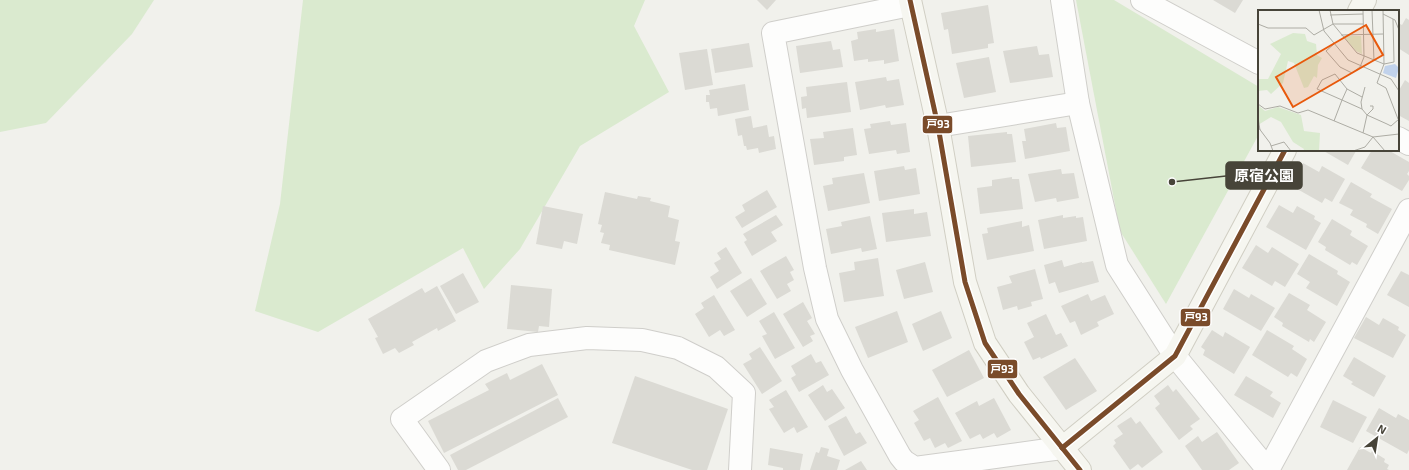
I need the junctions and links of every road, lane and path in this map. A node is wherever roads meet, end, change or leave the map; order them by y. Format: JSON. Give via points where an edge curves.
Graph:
{"nodes":[{"id":1,"x":1062,"y":0,"type":"edge"},
{"id":2,"x":1142,"y":0,"type":"edge"},
{"id":3,"x":1365,"y":0,"type":"edge"},
{"id":4,"x":910,"y":3,"type":"edge"},
{"id":5,"x":1360,"y":10,"type":"edge"},
{"id":6,"x":1258,"y":62,"type":"edge"},
{"id":7,"x":1078,"y":103,"type":"junction"},
{"id":8,"x":938,"y":126,"type":"junction"},
{"id":9,"x":1399,"y":139,"type":"edge"},
{"id":10,"x":1409,"y":144,"type":"edge"},
{"id":11,"x":1284,"y":151,"type":"edge"},
{"id":12,"x":1409,"y":210,"type":"edge"},
{"id":13,"x":1175,"y":356,"type":"junction"},
{"id":14,"x":1062,"y":448,"type":"junction"},
{"id":15,"x":439,"y":470,"type":"edge"},
{"id":16,"x":740,"y":470,"type":"edge"},
{"id":17,"x":1080,"y":470,"type":"edge"},
{"id":18,"x":1268,"y":470,"type":"edge"}],
"edges":[{"from":1,"to":7,"type":"street"},
{"from":2,"to":6,"type":"street"},
{"from":3,"to":5,"type":"street"},
{"from":4,"to":8,"type":"street"},
{"from":4,"to":14,"type":"street","via":[[773,33],[815,268],[827,319],[900,456],[915,468]]},
{"from":7,"to":8,"type":"street"},
{"from":7,"to":13,"type":"street","via":[[1117,265]]},
{"from":8,"to":14,"type":"street","via":[[965,282],[985,343],[1019,394]]},
{"from":9,"to":10,"type":"street"},
{"from":11,"to":13,"type":"street"},
{"from":12,"to":18,"type":"street"},
{"from":13,"to":14,"type":"street"},
{"from":13,"to":18,"type":"street"},
{"from":14,"to":17,"type":"street"},
{"from":15,"to":16,"type":"street","via":[[402,419],[486,362],[529,345],[587,338],[642,340],[678,348],[716,367],[744,393]]}]}
